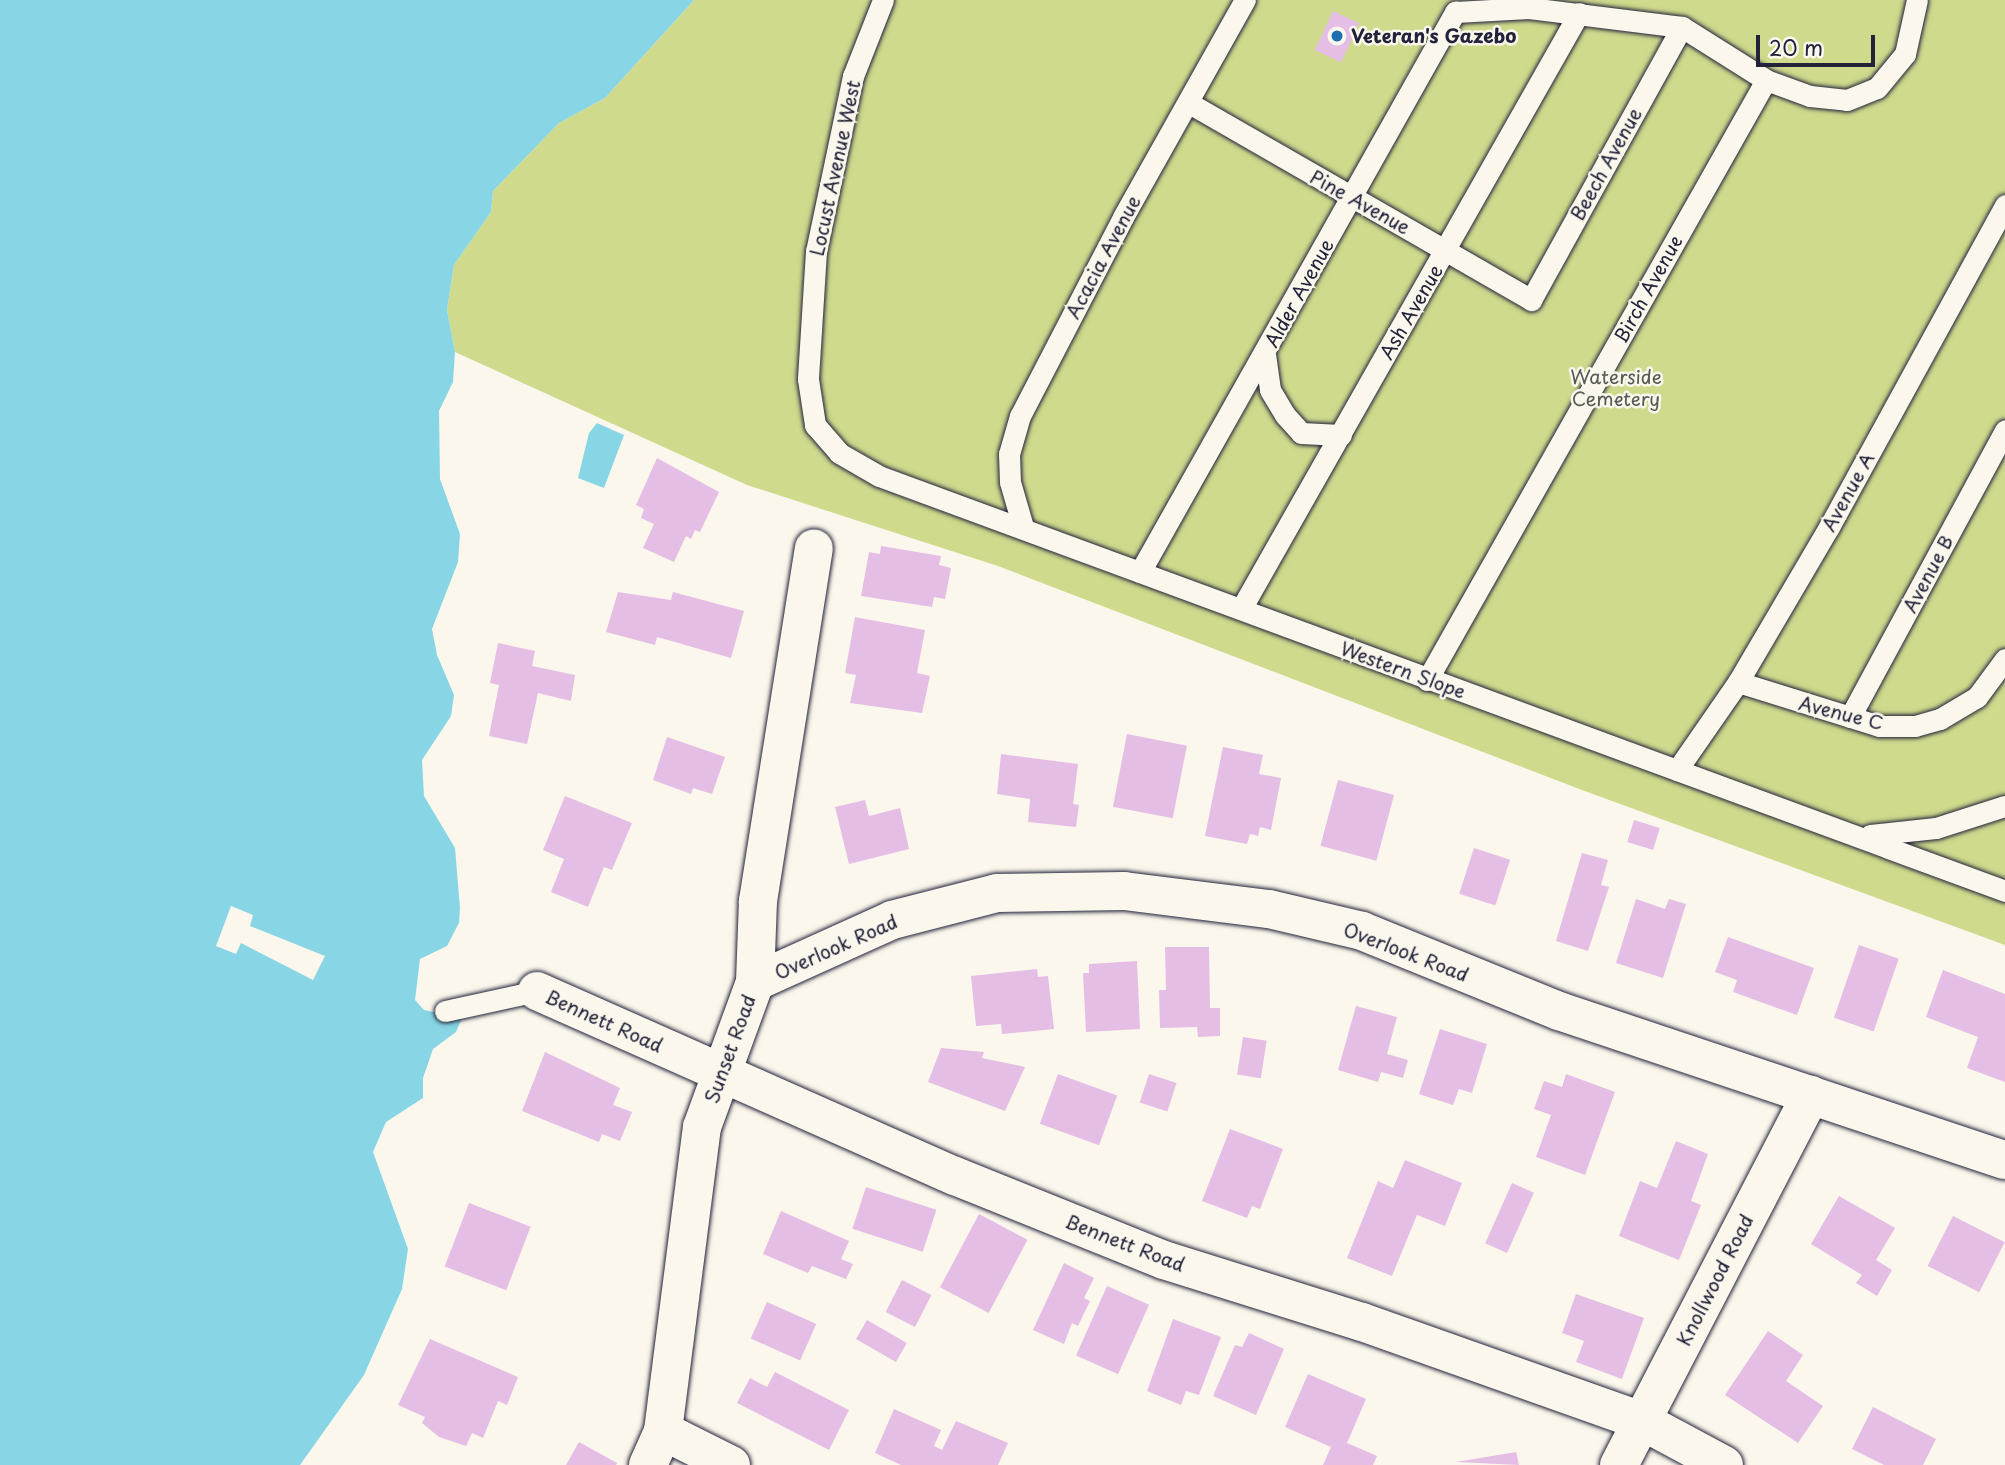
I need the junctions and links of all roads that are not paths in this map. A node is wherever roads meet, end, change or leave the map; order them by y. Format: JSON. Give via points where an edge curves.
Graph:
{"nodes":[{"id":1,"x":883,"y":0,"type":"edge"},
{"id":2,"x":1245,"y":0,"type":"edge"},
{"id":3,"x":1917,"y":0,"type":"edge"},
{"id":4,"x":1453,"y":6,"type":"edge"},
{"id":5,"x":1579,"y":13,"type":"junction"},
{"id":6,"x":1682,"y":27,"type":"junction"},
{"id":7,"x":1766,"y":80,"type":"junction"},
{"id":8,"x":1189,"y":103,"type":"junction"},
{"id":9,"x":1352,"y":199,"type":"junction"},
{"id":10,"x":2005,"y":205,"type":"edge"},
{"id":11,"x":1447,"y":248,"type":"junction"},
{"id":12,"x":1531,"y":300,"type":"joint"},
{"id":13,"x":1265,"y":354,"type":"junction"},
{"id":14,"x":815,"y":425,"type":"joint"},
{"id":15,"x":2005,"y":430,"type":"edge"},
{"id":16,"x":1341,"y":435,"type":"junction"},
{"id":17,"x":1023,"y":527,"type":"junction"},
{"id":18,"x":814,"y":548,"type":"dead end"},
{"id":19,"x":1140,"y":572,"type":"junction"},
{"id":20,"x":1241,"y":610,"type":"junction"},
{"id":21,"x":2005,"y":659,"type":"edge"},
{"id":22,"x":1427,"y":680,"type":"junction"},
{"id":23,"x":1738,"y":682,"type":"junction"},
{"id":24,"x":1850,"y":716,"type":"junction"},
{"id":25,"x":1677,"y":770,"type":"junction"},
{"id":26,"x":2005,"y":806,"type":"edge"},
{"id":27,"x":1858,"y":835,"type":"junction"},
{"id":28,"x":2005,"y":891,"type":"edge"},
{"id":29,"x":755,"y":982,"type":"junction"},
{"id":30,"x":537,"y":991,"type":"joint"},
{"id":31,"x":445,"y":1011,"type":"dead end"},
{"id":32,"x":720,"y":1073,"type":"junction"},
{"id":33,"x":1811,"y":1096,"type":"junction"},
{"id":34,"x":2005,"y":1160,"type":"edge"},
{"id":35,"x":1642,"y":1421,"type":"junction"},
{"id":36,"x":655,"y":1448,"type":"edge"},
{"id":37,"x":731,"y":1465,"type":"edge"},
{"id":38,"x":1619,"y":1465,"type":"edge"},
{"id":39,"x":1724,"y":1465,"type":"edge"}],
"edges":[{"from":1,"to":14,"type":"lane","name":"Locust Avenue West","via":[[853,76],[816,251],[808,379]]},
{"from":2,"to":8,"type":"lane","name":"Acacia Avenue"},
{"from":3,"to":7,"type":"lane","via":[[1905,54],[1877,88],[1847,100],[1810,96]]},
{"from":4,"to":5,"type":"lane"},
{"from":4,"to":9,"type":"lane","name":"Alder Avenue"},
{"from":5,"to":6,"type":"lane"},
{"from":5,"to":11,"type":"lane","name":"Ash Avenue"},
{"from":6,"to":7,"type":"lane"},
{"from":6,"to":12,"type":"lane","name":"Beech Avenue"},
{"from":7,"to":22,"type":"lane","name":"Birch Avenue"},
{"from":8,"to":9,"type":"lane","name":"Pine Avenue"},
{"from":8,"to":17,"type":"lane","name":"Acacia Avenue","via":[[1123,217],[1020,416],[1010,468]]},
{"from":9,"to":11,"type":"lane","name":"Pine Avenue"},
{"from":9,"to":13,"type":"lane","name":"Alder Avenue"},
{"from":10,"to":23,"type":"lane","name":"Avenue A","via":[[1829,527]]},
{"from":11,"to":12,"type":"lane","name":"Pine Avenue"},
{"from":11,"to":16,"type":"lane","name":"Ash Avenue"},
{"from":13,"to":16,"type":"lane","via":[[1270,390],[1301,433]]},
{"from":13,"to":19,"type":"lane","name":"Alder Avenue"},
{"from":14,"to":17,"type":"lane","name":"Western Slope","via":[[839,453],[879,476]]},
{"from":15,"to":24,"type":"lane","name":"Avenue B"},
{"from":16,"to":20,"type":"lane","name":"Ash Avenue"},
{"from":17,"to":19,"type":"lane","name":"Western Slope"},
{"from":18,"to":29,"type":"street","name":"Sunset Road","via":[[758,901]]},
{"from":19,"to":20,"type":"lane","name":"Western Slope"},
{"from":20,"to":22,"type":"lane","name":"Western Slope"},
{"from":21,"to":24,"type":"lane","name":"Avenue C","via":[[1977,696],[1940,719],[1915,726],[1880,726]]},
{"from":22,"to":25,"type":"lane","name":"Western Slope"},
{"from":23,"to":24,"type":"lane","name":"Avenue C"},
{"from":23,"to":25,"type":"lane","name":"Avenue A"},
{"from":25,"to":27,"type":"lane","name":"Western Slope"},
{"from":26,"to":27,"type":"lane","via":[[1936,828]]},
{"from":27,"to":28,"type":"lane","name":"Western Slope"},
{"from":29,"to":32,"type":"street","name":"Sunset Road"},
{"from":29,"to":33,"type":"street","name":"Overlook Road","via":[[892,920],[997,893],[1124,891],[1269,909],[1362,931],[1549,1008]]},
{"from":30,"to":31,"type":"lane"},
{"from":30,"to":32,"type":"street","name":"Bennett Road"},
{"from":32,"to":35,"type":"street","name":"Bennett Road","via":[[955,1176],[1164,1260],[1363,1322]]},
{"from":32,"to":36,"type":"street","name":"Sunset Road","via":[[702,1127]]},
{"from":33,"to":34,"type":"street","name":"Overlook Road"},
{"from":33,"to":35,"type":"street","name":"Knollwood Road"},
{"from":35,"to":38,"type":"street","name":"Knollwood Road"},
{"from":35,"to":39,"type":"street","name":"Bennett Road"},
{"from":36,"to":37,"type":"street"}]}
